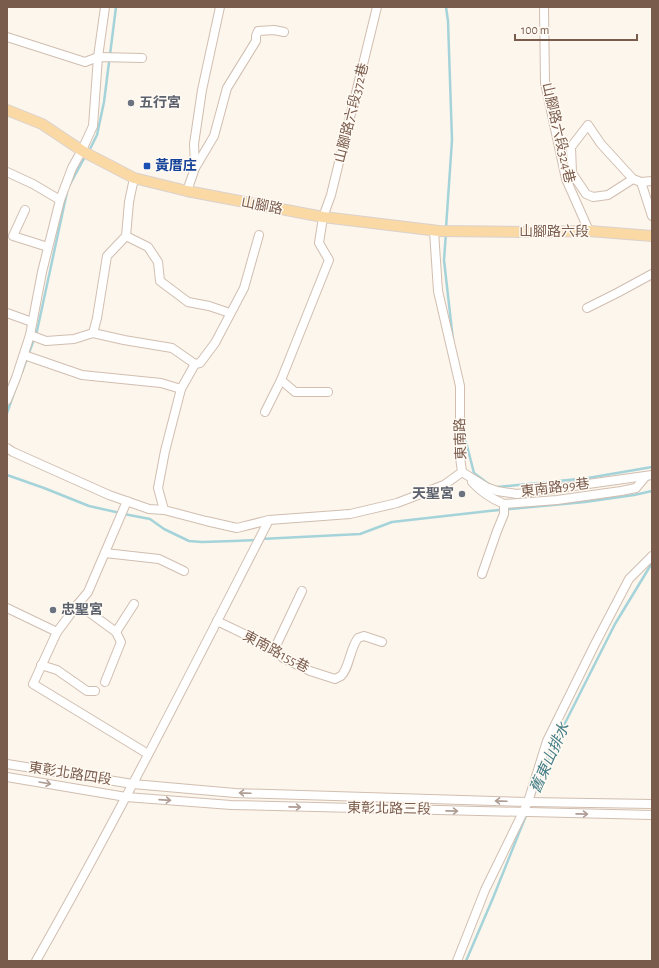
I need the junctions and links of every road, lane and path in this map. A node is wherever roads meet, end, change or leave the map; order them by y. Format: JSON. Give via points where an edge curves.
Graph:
{"nodes":[{"id":1,"x":105,"y":7,"type":"edge"},
{"id":2,"x":220,"y":7,"type":"edge"},
{"id":3,"x":377,"y":7,"type":"edge"},
{"id":4,"x":544,"y":7,"type":"edge"},
{"id":5,"x":284,"y":32,"type":"dead end"},
{"id":6,"x":7,"y":37,"type":"edge"},
{"id":7,"x":98,"y":57,"type":"junction"},
{"id":8,"x":142,"y":58,"type":"dead end"},
{"id":9,"x":7,"y":110,"type":"edge"},
{"id":10,"x":86,"y":153,"type":"junction"},
{"id":11,"x":195,"y":168,"type":"junction"},
{"id":12,"x":7,"y":172,"type":"edge"},
{"id":13,"x":134,"y":178,"type":"junction"},
{"id":14,"x":637,"y":180,"type":"junction"},
{"id":15,"x":652,"y":181,"type":"edge"},
{"id":16,"x":187,"y":191,"type":"junction"},
{"id":17,"x":60,"y":200,"type":"junction"},
{"id":18,"x":25,"y":210,"type":"dead end"},
{"id":19,"x":652,"y":216,"type":"edge"},
{"id":20,"x":323,"y":217,"type":"junction"},
{"id":21,"x":436,"y":231,"type":"junction"},
{"id":22,"x":589,"y":231,"type":"junction"},
{"id":23,"x":259,"y":235,"type":"dead end"},
{"id":24,"x":126,"y":236,"type":"junction"},
{"id":25,"x":652,"y":236,"type":"edge"},
{"id":26,"x":48,"y":247,"type":"junction"},
{"id":27,"x":652,"y":274,"type":"edge"},
{"id":28,"x":587,"y":308,"type":"dead end"},
{"id":29,"x":7,"y":312,"type":"edge"},
{"id":30,"x":230,"y":313,"type":"junction"},
{"id":31,"x":32,"y":322,"type":"junction"},
{"id":32,"x":94,"y":334,"type":"junction"},
{"id":33,"x":30,"y":335,"type":"junction"},
{"id":34,"x":24,"y":355,"type":"junction"},
{"id":35,"x":195,"y":364,"type":"junction"},
{"id":36,"x":281,"y":380,"type":"junction"},
{"id":37,"x":181,"y":389,"type":"junction"},
{"id":38,"x":328,"y":392,"type":"dead end"},
{"id":39,"x":7,"y":400,"type":"edge"},
{"id":40,"x":265,"y":412,"type":"dead end"},
{"id":41,"x":7,"y":448,"type":"edge"},
{"id":42,"x":462,"y":472,"type":"junction"},
{"id":43,"x":649,"y":475,"type":"edge"},
{"id":44,"x":127,"y":501,"type":"junction"},
{"id":45,"x":504,"y":504,"type":"junction"},
{"id":46,"x":164,"y":510,"type":"junction"},
{"id":47,"x":269,"y":520,"type":"junction"},
{"id":48,"x":105,"y":553,"type":"junction"},
{"id":49,"x":652,"y":556,"type":"edge"},
{"id":50,"x":184,"y":571,"type":"dead end"},
{"id":51,"x":482,"y":574,"type":"dead end"},
{"id":52,"x":302,"y":591,"type":"dead end"},
{"id":53,"x":78,"y":604,"type":"junction"},
{"id":54,"x":134,"y":604,"type":"dead end"},
{"id":55,"x":7,"y":608,"type":"edge"},
{"id":56,"x":217,"y":621,"type":"junction"},
{"id":57,"x":58,"y":632,"type":"junction"},
{"id":58,"x":116,"y":632,"type":"junction"},
{"id":59,"x":382,"y":642,"type":"dead end"},
{"id":60,"x":274,"y":650,"type":"junction"},
{"id":61,"x":41,"y":665,"type":"junction"},
{"id":62,"x":105,"y":682,"type":"dead end"},
{"id":63,"x":95,"y":691,"type":"dead end"},
{"id":64,"x":148,"y":754,"type":"junction"},
{"id":65,"x":7,"y":764,"type":"edge"},
{"id":66,"x":7,"y":776,"type":"edge"},
{"id":67,"x":133,"y":784,"type":"junction"},
{"id":68,"x":126,"y":797,"type":"junction"},
{"id":69,"x":528,"y":802,"type":"junction"},
{"id":70,"x":652,"y":804,"type":"edge"},
{"id":71,"x":523,"y":813,"type":"junction"},
{"id":72,"x":652,"y":815,"type":"edge"},
{"id":73,"x":36,"y":961,"type":"edge"},
{"id":74,"x":458,"y":961,"type":"edge"}],
"edges":[{"from":1,"to":7,"type":"street"},
{"from":2,"to":11,"type":"street","via":[[202,90],[194,144]]},
{"from":3,"to":20,"type":"street","name":"山腳路六段372巷","via":[[331,195]]},
{"from":4,"to":22,"type":"street","name":"山腳路六段324巷","via":[[545,83],[566,179]]},
{"from":5,"to":11,"type":"street","via":[[258,31],[256,41],[227,88],[214,136]]},
{"from":6,"to":7,"type":"street","via":[[85,62]]},
{"from":7,"to":8,"type":"street"},
{"from":7,"to":10,"type":"street","via":[[93,126]]},
{"from":9,"to":10,"type":"main road","name":"山腳路","via":[[42,124]]},
{"from":10,"to":13,"type":"main road","name":"山腳路"},
{"from":10,"to":17,"type":"street","via":[[72,168]]},
{"from":11,"to":16,"type":"street"},
{"from":12,"to":17,"type":"street"},
{"from":13,"to":16,"type":"main road","name":"山腳路"},
{"from":13,"to":24,"type":"street"},
{"from":14,"to":14,"type":"street","via":[[608,195],[593,197],[586,194],[572,173],[571,147],[588,125],[600,144]]},
{"from":14,"to":15,"type":"street"},
{"from":14,"to":19,"type":"street"},
{"from":16,"to":20,"type":"main road","name":"山腳路"},
{"from":17,"to":26,"type":"street"},
{"from":18,"to":26,"type":"street","via":[[13,236]]},
{"from":20,"to":21,"type":"main road","name":"山腳路"},
{"from":20,"to":36,"type":"street","name":"山腳路六段372巷","via":[[319,243],[329,260]]},
{"from":21,"to":22,"type":"main road","name":"山腳路六段"},
{"from":21,"to":42,"type":"street","name":"東南路","via":[[438,291],[460,386]]},
{"from":22,"to":25,"type":"main road","name":"山腳路六段"},
{"from":23,"to":30,"type":"street","via":[[244,288]]},
{"from":24,"to":30,"type":"street","via":[[148,247],[158,262],[160,281],[188,302]]},
{"from":24,"to":32,"type":"street","via":[[108,256]]},
{"from":26,"to":31,"type":"street"},
{"from":27,"to":28,"type":"street"},
{"from":29,"to":31,"type":"street"},
{"from":30,"to":35,"type":"street","via":[[215,343],[200,363]]},
{"from":31,"to":33,"type":"street"},
{"from":32,"to":33,"type":"street","via":[[74,339],[46,341]]},
{"from":32,"to":35,"type":"street","via":[[172,348]]},
{"from":33,"to":34,"type":"street"},
{"from":34,"to":37,"type":"street","via":[[82,375],[161,383]]},
{"from":34,"to":39,"type":"street"},
{"from":35,"to":37,"type":"street"},
{"from":36,"to":38,"type":"street","via":[[295,392]]},
{"from":36,"to":40,"type":"street"},
{"from":37,"to":46,"type":"street","via":[[158,488]]},
{"from":41,"to":44,"type":"street","name":"東南路"},
{"from":42,"to":43,"type":"street","name":"東南路99巷","via":[[486,487],[517,494]]},
{"from":42,"to":45,"type":"street","via":[[482,492]]},
{"from":42,"to":47,"type":"street","name":"東南路","via":[[444,485],[397,503],[350,514]]},
{"from":43,"to":45,"type":"street","via":[[636,488],[558,500]]},
{"from":44,"to":46,"type":"street","name":"東南路"},
{"from":44,"to":48,"type":"street"},
{"from":45,"to":51,"type":"street","via":[[504,514]]},
{"from":46,"to":47,"type":"street","name":"東南路","via":[[237,528]]},
{"from":47,"to":56,"type":"street"},
{"from":48,"to":50,"type":"street","via":[[159,559]]},
{"from":48,"to":53,"type":"street","via":[[88,592]]},
{"from":49,"to":69,"type":"street","via":[[629,579],[595,644],[547,741]]},
{"from":52,"to":60,"type":"street"},
{"from":53,"to":57,"type":"street"},
{"from":53,"to":58,"type":"street"},
{"from":54,"to":58,"type":"street"},
{"from":55,"to":57,"type":"street"},
{"from":56,"to":60,"type":"street","name":"東南路155巷"},
{"from":56,"to":64,"type":"street"},
{"from":57,"to":61,"type":"street"},
{"from":58,"to":62,"type":"street","via":[[121,642]]},
{"from":59,"to":60,"type":"street","name":"東南路155巷","via":[[364,636],[358,638],[342,675],[335,679],[310,671],[283,658]]},
{"from":61,"to":63,"type":"street","via":[[57,670],[87,691]]},
{"from":61,"to":64,"type":"street","via":[[33,684]]},
{"from":64,"to":67,"type":"street"},
{"from":65,"to":67,"type":"street","name":"東彰北路四段"},
{"from":66,"to":68,"type":"street","name":"東彰北路四段","one_way":true},
{"from":67,"to":68,"type":"street"},
{"from":69,"to":67,"type":"street","name":"東彰北路三段","one_way":true,"via":[[235,793]]},
{"from":68,"to":71,"type":"street","name":"東彰北路三段","one_way":true,"via":[[231,805]]},
{"from":68,"to":73,"type":"street"},
{"from":69,"to":70,"type":"street","name":"東彰北路三段"},
{"from":69,"to":71,"type":"street"},
{"from":71,"to":72,"type":"street","name":"東彰北路三段","one_way":true},
{"from":71,"to":74,"type":"street","via":[[485,890]]}]}
